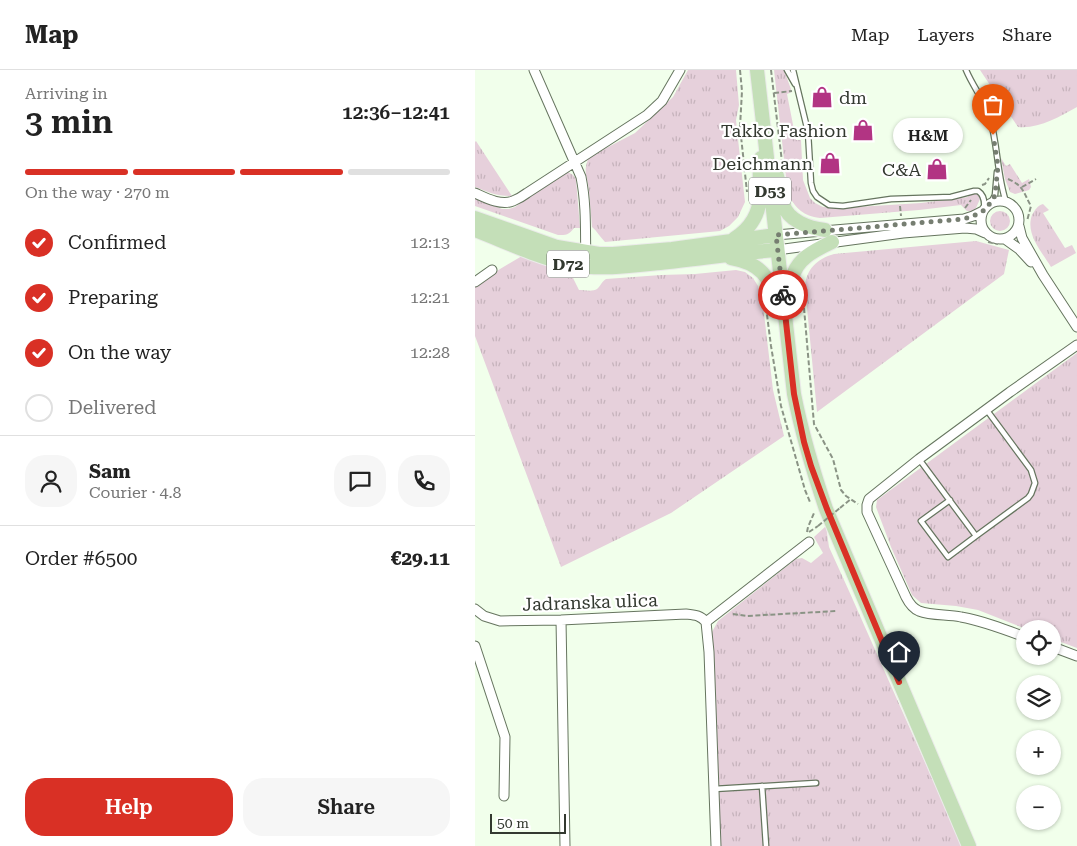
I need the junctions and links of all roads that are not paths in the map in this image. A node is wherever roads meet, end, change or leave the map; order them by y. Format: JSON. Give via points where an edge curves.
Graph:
{"nodes":[{"id":1,"x":534,"y":70,"type":"edge"},
{"id":2,"x":681,"y":70,"type":"edge"},
{"id":3,"x":757,"y":70,"type":"edge"},
{"id":4,"x":787,"y":70,"type":"edge"},
{"id":5,"x":793,"y":70,"type":"edge"},
{"id":6,"x":966,"y":70,"type":"edge"},
{"id":7,"x":799,"y":90,"type":"junction"},
{"id":8,"x":765,"y":146,"type":"junction"},
{"id":9,"x":575,"y":161,"type":"junction"},
{"id":10,"x":767,"y":161,"type":"junction"},
{"id":11,"x":998,"y":178,"type":"junction"},
{"id":12,"x":475,"y":193,"type":"edge"},
{"id":13,"x":1006,"y":202,"type":"junction"},
{"id":14,"x":986,"y":207,"type":"junction"},
{"id":15,"x":475,"y":218,"type":"edge"},
{"id":16,"x":1023,"y":224,"type":"junction"},
{"id":17,"x":475,"y":230,"type":"edge"},
{"id":18,"x":825,"y":230,"type":"junction"},
{"id":19,"x":984,"y":236,"type":"junction"},
{"id":20,"x":731,"y":241,"type":"junction"},
{"id":21,"x":776,"y":242,"type":"junction"},
{"id":22,"x":833,"y":242,"type":"junction"},
{"id":23,"x":1003,"y":242,"type":"junction"},
{"id":24,"x":585,"y":252,"type":"junction"},
{"id":25,"x":715,"y":256,"type":"junction"},
{"id":26,"x":586,"y":266,"type":"junction"},
{"id":27,"x":492,"y":270,"type":"dead end"},
{"id":28,"x":1043,"y":275,"type":"junction"},
{"id":29,"x":475,"y":282,"type":"edge"},
{"id":30,"x":786,"y":322,"type":"junction"},
{"id":31,"x":1077,"y":327,"type":"edge"},
{"id":32,"x":1077,"y":345,"type":"edge"},
{"id":33,"x":790,"y":359,"type":"junction"},
{"id":34,"x":986,"y":409,"type":"junction"},
{"id":35,"x":919,"y":459,"type":"junction"},
{"id":36,"x":950,"y":500,"type":"junction"},
{"id":37,"x":976,"y":536,"type":"junction"},
{"id":38,"x":809,"y":542,"type":"dead end"},
{"id":39,"x":475,"y":609,"type":"edge"},
{"id":40,"x":561,"y":620,"type":"junction"},
{"id":41,"x":706,"y":622,"type":"junction"},
{"id":42,"x":1016,"y":634,"type":"edge"},
{"id":43,"x":475,"y":646,"type":"edge"},
{"id":44,"x":1061,"y":650,"type":"edge"},
{"id":45,"x":1077,"y":656,"type":"edge"},
{"id":46,"x":816,"y":783,"type":"dead end"},
{"id":47,"x":762,"y":786,"type":"junction"},
{"id":48,"x":714,"y":789,"type":"junction"},
{"id":49,"x":504,"y":796,"type":"dead end"},
{"id":50,"x":565,"y":846,"type":"edge"},
{"id":51,"x":716,"y":846,"type":"edge"},
{"id":52,"x":766,"y":846,"type":"edge"},
{"id":53,"x":969,"y":846,"type":"edge"}],
"edges":[{"from":1,"to":9,"type":"street"},
{"from":2,"to":9,"type":"street","via":[[662,101],[647,115]]},
{"from":3,"to":8,"type":"main road","number":"D53"},
{"from":4,"to":7,"type":"lane"},
{"from":5,"to":7,"type":"lane"},
{"from":6,"to":11,"type":"lane","via":[[990,119]]},
{"from":7,"to":14,"type":"lane","via":[[808,132],[813,191],[829,205],[951,197],[978,191]]},
{"from":8,"to":10,"type":"main road","number":"D53"},
{"from":8,"to":20,"type":"main road","via":[[760,161],[758,213],[748,229]]},
{"from":9,"to":12,"type":"street","via":[[513,201],[497,202]]},
{"from":9,"to":24,"type":"street","via":[[585,193]]},
{"from":10,"to":18,"type":"main road","via":[[777,174],[782,202],[788,213],[802,224]]},
{"from":10,"to":21,"type":"main road","number":"D53"},
{"from":11,"to":13,"type":"lane"},
{"from":11,"to":14,"type":"lane","via":[[995,195]]},
{"from":13,"to":14,"type":"street","via":[[996,201]]},
{"from":13,"to":16,"type":"street","via":[[1015,207]]},
{"from":14,"to":18,"type":"street","via":[[964,219]]},
{"from":14,"to":19,"type":"street","via":[[981,216]]},
{"from":15,"to":24,"type":"main road","number":"D72","via":[[557,247]]},
{"from":16,"to":23,"type":"street"},
{"from":16,"to":28,"type":"street","via":[[1022,238]]},
{"from":17,"to":26,"type":"main road","number":"D72","via":[[544,257]]},
{"from":18,"to":21,"type":"street"},
{"from":19,"to":22,"type":"street","via":[[976,229],[965,228]]},
{"from":19,"to":23,"type":"street"},
{"from":20,"to":21,"type":"main road","number":"D72"},
{"from":20,"to":24,"type":"main road","number":"D72","via":[[613,254]]},
{"from":21,"to":22,"type":"street"},
{"from":21,"to":25,"type":"main road","number":"D72"},
{"from":21,"to":30,"type":"main road","number":"D53"},
{"from":22,"to":33,"type":"main road","via":[[810,253],[794,272]]},
{"from":23,"to":28,"type":"street","via":[[1019,248]]},
{"from":24,"to":26,"type":"street"},
{"from":25,"to":26,"type":"main road","number":"D72","via":[[612,268]]},
{"from":25,"to":30,"type":"main road","via":[[743,260],[763,273],[775,292]]},
{"from":27,"to":29,"type":"street"},
{"from":28,"to":31,"type":"street"},
{"from":30,"to":33,"type":"main road","number":"D53"},
{"from":32,"to":34,"type":"street"},
{"from":33,"to":53,"type":"main road","number":"D53","via":[[804,442],[827,509]]},
{"from":34,"to":35,"type":"street"},
{"from":34,"to":37,"type":"lane","via":[[1031,470],[1035,483],[1028,498]]},
{"from":35,"to":36,"type":"lane"},
{"from":35,"to":42,"type":"street","via":[[869,499],[867,505],[867,512],[906,597],[915,610],[961,617]]},
{"from":36,"to":37,"type":"lane"},
{"from":36,"to":37,"type":"lane","via":[[921,521],[948,557]]},
{"from":38,"to":41,"type":"street"},
{"from":39,"to":40,"type":"street","name":"Jadranska ulica","via":[[500,621]]},
{"from":40,"to":41,"type":"street","name":"Jadranska ulica","via":[[686,614],[697,615]]},
{"from":40,"to":50,"type":"street"},
{"from":41,"to":48,"type":"street"},
{"from":43,"to":49,"type":"street","via":[[505,737]]},
{"from":44,"to":45,"type":"street"},
{"from":46,"to":47,"type":"lane"},
{"from":47,"to":48,"type":"lane"},
{"from":47,"to":52,"type":"lane"},
{"from":48,"to":51,"type":"street"}]}
